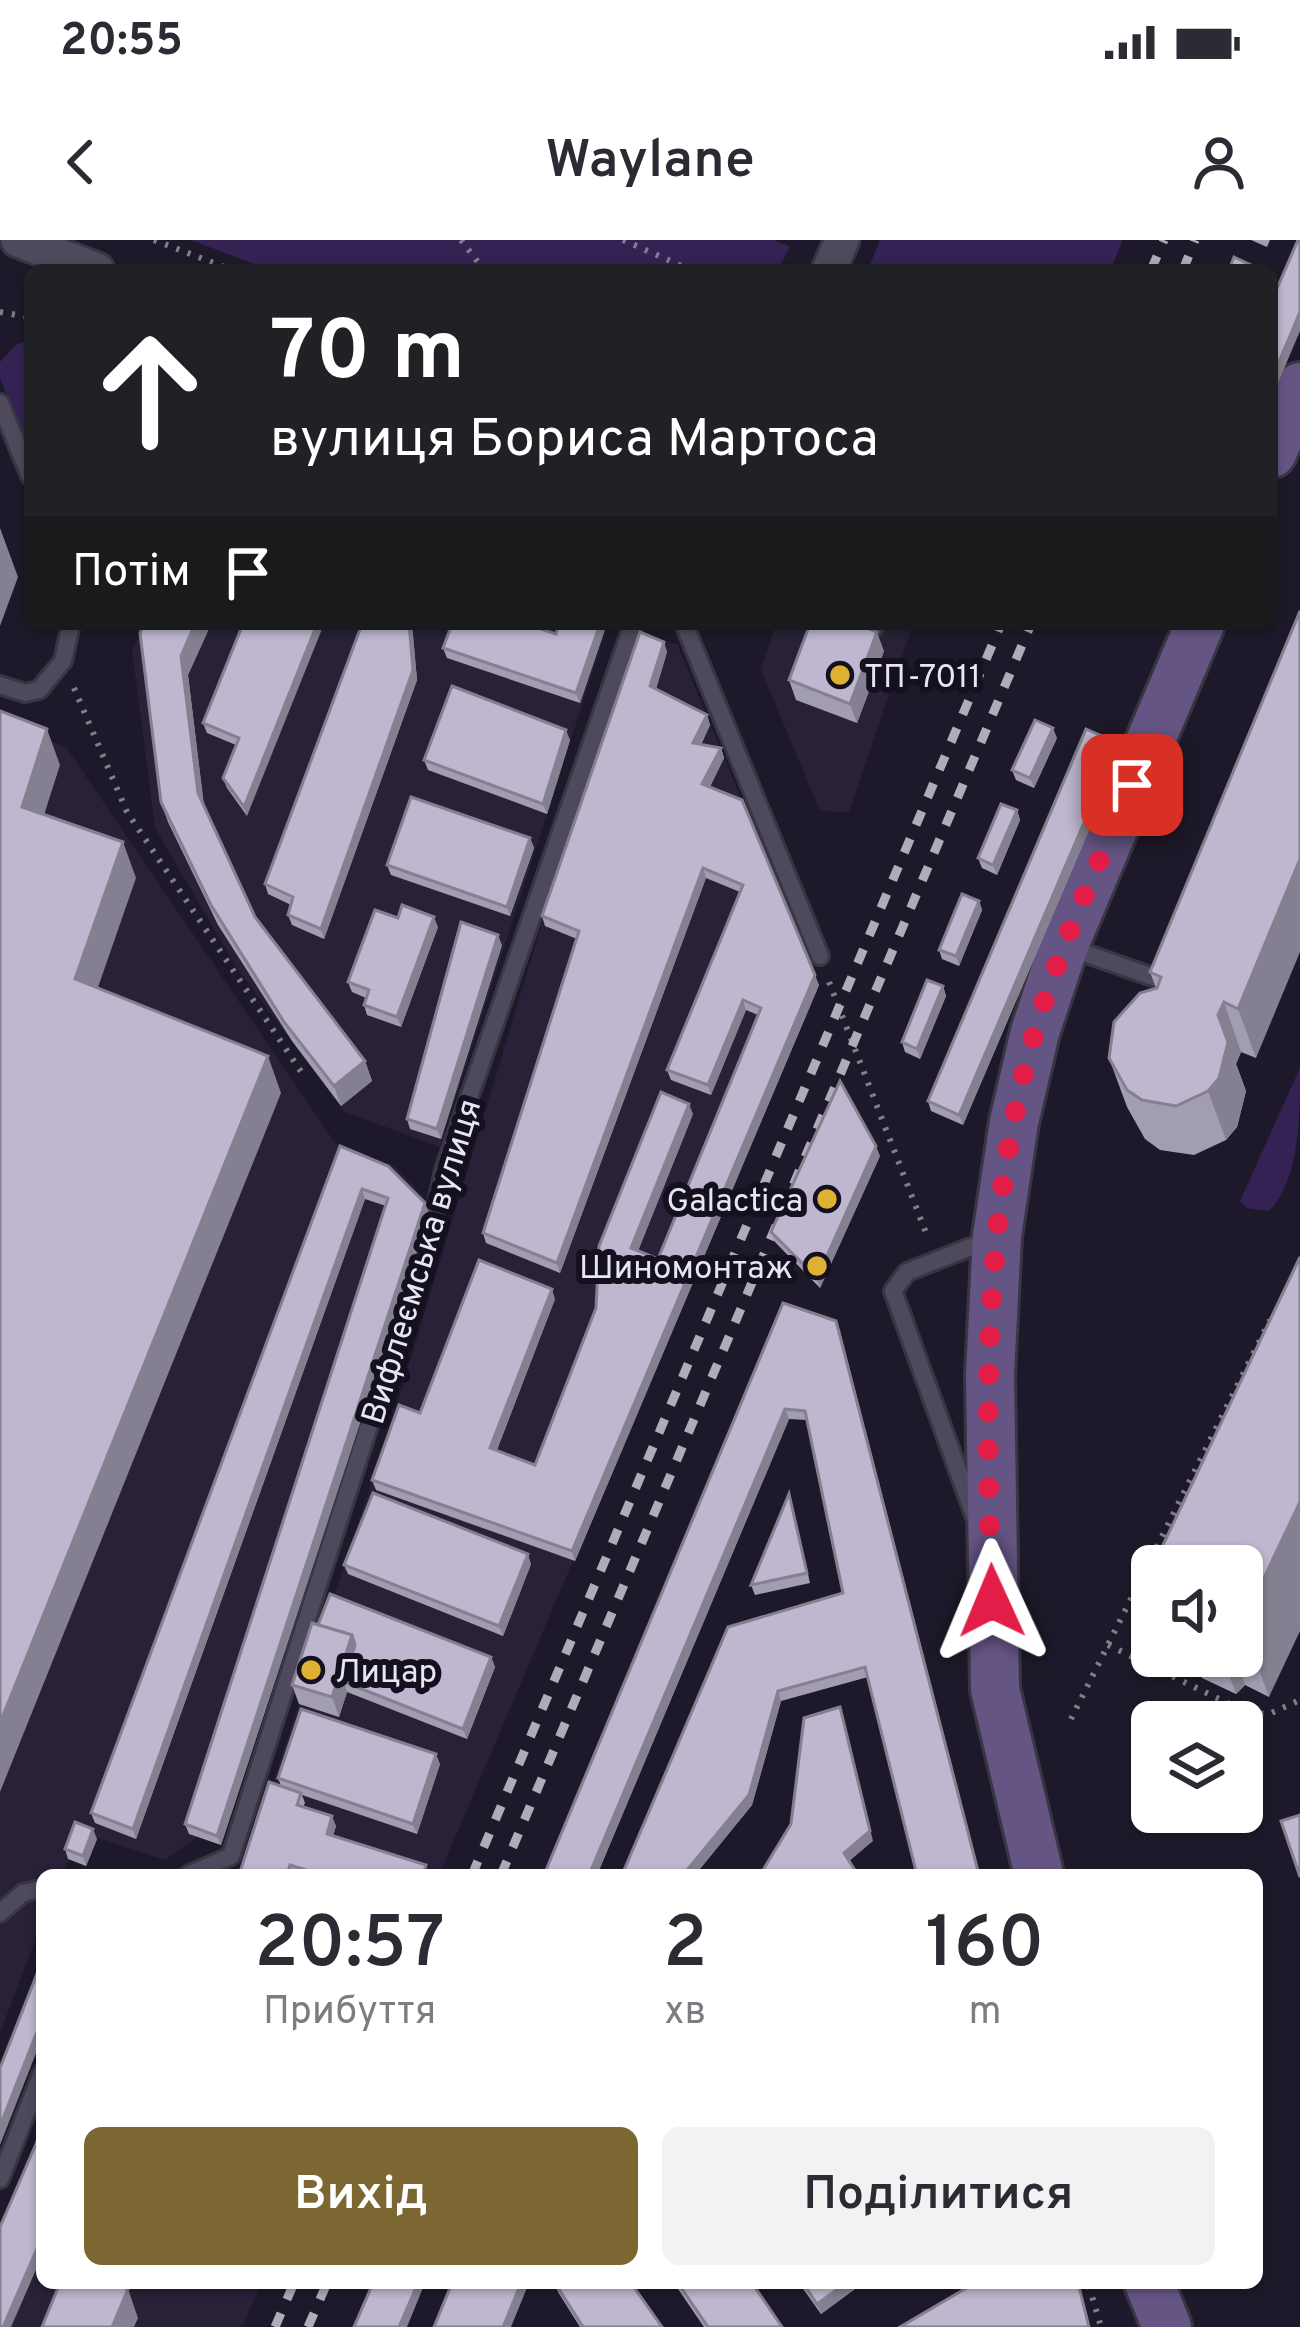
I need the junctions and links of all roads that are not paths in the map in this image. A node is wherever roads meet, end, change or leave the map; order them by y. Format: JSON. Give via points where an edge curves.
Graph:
{"nodes":[{"id":1,"x":18,"y":240,"type":"edge"},
{"id":2,"x":81,"y":264,"type":"edge"},
{"id":3,"x":1300,"y":387,"type":"edge"},
{"id":4,"x":0,"y":403,"type":"edge"},
{"id":5,"x":1278,"y":439,"type":"edge"},
{"id":6,"x":24,"y":461,"type":"edge"},
{"id":7,"x":70,"y":630,"type":"edge"},
{"id":8,"x":631,"y":630,"type":"edge"},
{"id":9,"x":685,"y":630,"type":"edge"},
{"id":10,"x":1197,"y":630,"type":"edge"},
{"id":11,"x":0,"y":685,"type":"edge"},
{"id":12,"x":1064,"y":945,"type":"junction"},
{"id":13,"x":820,"y":956,"type":"road end"},
{"id":14,"x":1182,"y":988,"type":"edge"},
{"id":15,"x":997,"y":1236,"type":"junction"},
{"id":16,"x":990,"y":1558,"type":"junction"},
{"id":17,"x":231,"y":1856,"type":"junction"},
{"id":18,"x":202,"y":1869,"type":"edge"},
{"id":19,"x":228,"y":1869,"type":"edge"},
{"id":20,"x":1038,"y":1869,"type":"edge"},
{"id":21,"x":36,"y":1890,"type":"edge"},
{"id":22,"x":0,"y":1913,"type":"edge"},
{"id":23,"x":36,"y":2088,"type":"edge"},
{"id":24,"x":0,"y":2179,"type":"edge"},
{"id":25,"x":1151,"y":2289,"type":"edge"},
{"id":26,"x":1167,"y":2327,"type":"edge"}],
"edges":[{"from":1,"to":2,"type":"street"},
{"from":3,"to":5,"type":"main road"},
{"from":4,"to":6,"type":"lane"},
{"from":7,"to":11,"type":"lane","via":[[63,661],[39,690]]},
{"from":8,"to":17,"type":"lane","name":"Вифлеємська вулиця","via":[[444,1170]]},
{"from":9,"to":13,"type":"lane"},
{"from":10,"to":12,"type":"main road"},
{"from":12,"to":14,"type":"lane"},
{"from":12,"to":15,"type":"main road","via":[[1014,1122]]},
{"from":15,"to":16,"type":"main road"},
{"from":15,"to":16,"type":"lane","via":[[907,1272],[893,1291]]},
{"from":16,"to":20,"type":"main road","via":[[995,1688]]},
{"from":17,"to":18,"type":"lane"},
{"from":17,"to":19,"type":"lane","name":"Вифлеємська вулиця"},
{"from":21,"to":22,"type":"lane"},
{"from":23,"to":24,"type":"lane"},
{"from":25,"to":26,"type":"main road"}]}
